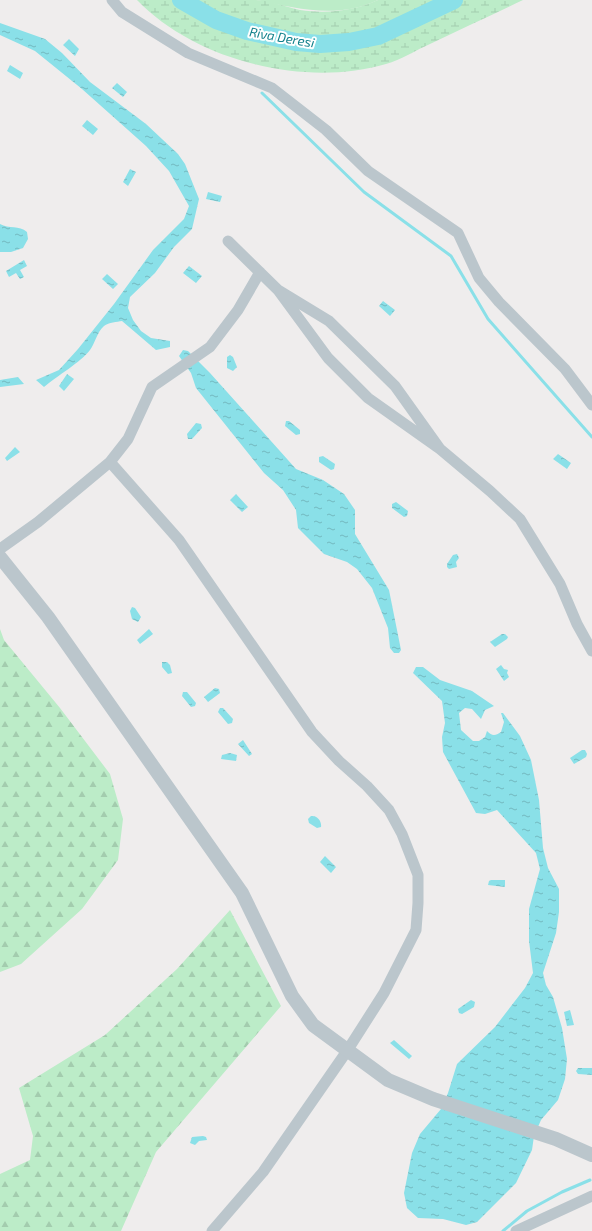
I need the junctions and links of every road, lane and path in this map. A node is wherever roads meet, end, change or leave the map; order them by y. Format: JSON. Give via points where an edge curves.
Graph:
{"nodes":[{"id":1,"x":112,"y":0,"type":"edge"},
{"id":2,"x":228,"y":241,"type":"dead end"},
{"id":3,"x":260,"y":272,"type":"junction"},
{"id":4,"x":278,"y":290,"type":"junction"},
{"id":5,"x":592,"y":405,"type":"edge"},
{"id":6,"x":440,"y":449,"type":"junction"},
{"id":7,"x":110,"y":462,"type":"junction"},
{"id":8,"x":0,"y":549,"type":"edge"},
{"id":9,"x":0,"y":557,"type":"edge"},
{"id":10,"x":592,"y":651,"type":"edge"},
{"id":11,"x":347,"y":1052,"type":"junction"},
{"id":12,"x":592,"y":1155,"type":"edge"},
{"id":13,"x":592,"y":1196,"type":"edge"},
{"id":14,"x":212,"y":1231,"type":"edge"},
{"id":15,"x":516,"y":1231,"type":"edge"}],
"edges":[{"from":1,"to":5,"type":"street","via":[[122,12],[188,53],[272,88],[326,130],[368,171],[458,233],[479,278],[565,369]]},
{"from":2,"to":3,"type":"street"},
{"from":3,"to":4,"type":"street"},
{"from":3,"to":7,"type":"street","via":[[238,310],[210,347],[152,388],[128,439]]},
{"from":4,"to":6,"type":"street","via":[[328,358],[363,393]]},
{"from":4,"to":6,"type":"street","via":[[328,321],[395,386]]},
{"from":6,"to":10,"type":"street","via":[[520,519],[560,584]]},
{"from":7,"to":8,"type":"street","via":[[38,522]]},
{"from":7,"to":11,"type":"street","via":[[179,540],[312,732],[389,810],[402,834],[418,874],[416,930],[384,993]]},
{"from":9,"to":11,"type":"street","via":[[48,617],[242,893],[292,996],[313,1024]]},
{"from":11,"to":12,"type":"street","via":[[388,1080],[433,1099],[556,1139]]},
{"from":11,"to":14,"type":"street","via":[[263,1172]]},
{"from":13,"to":15,"type":"street"}]}
